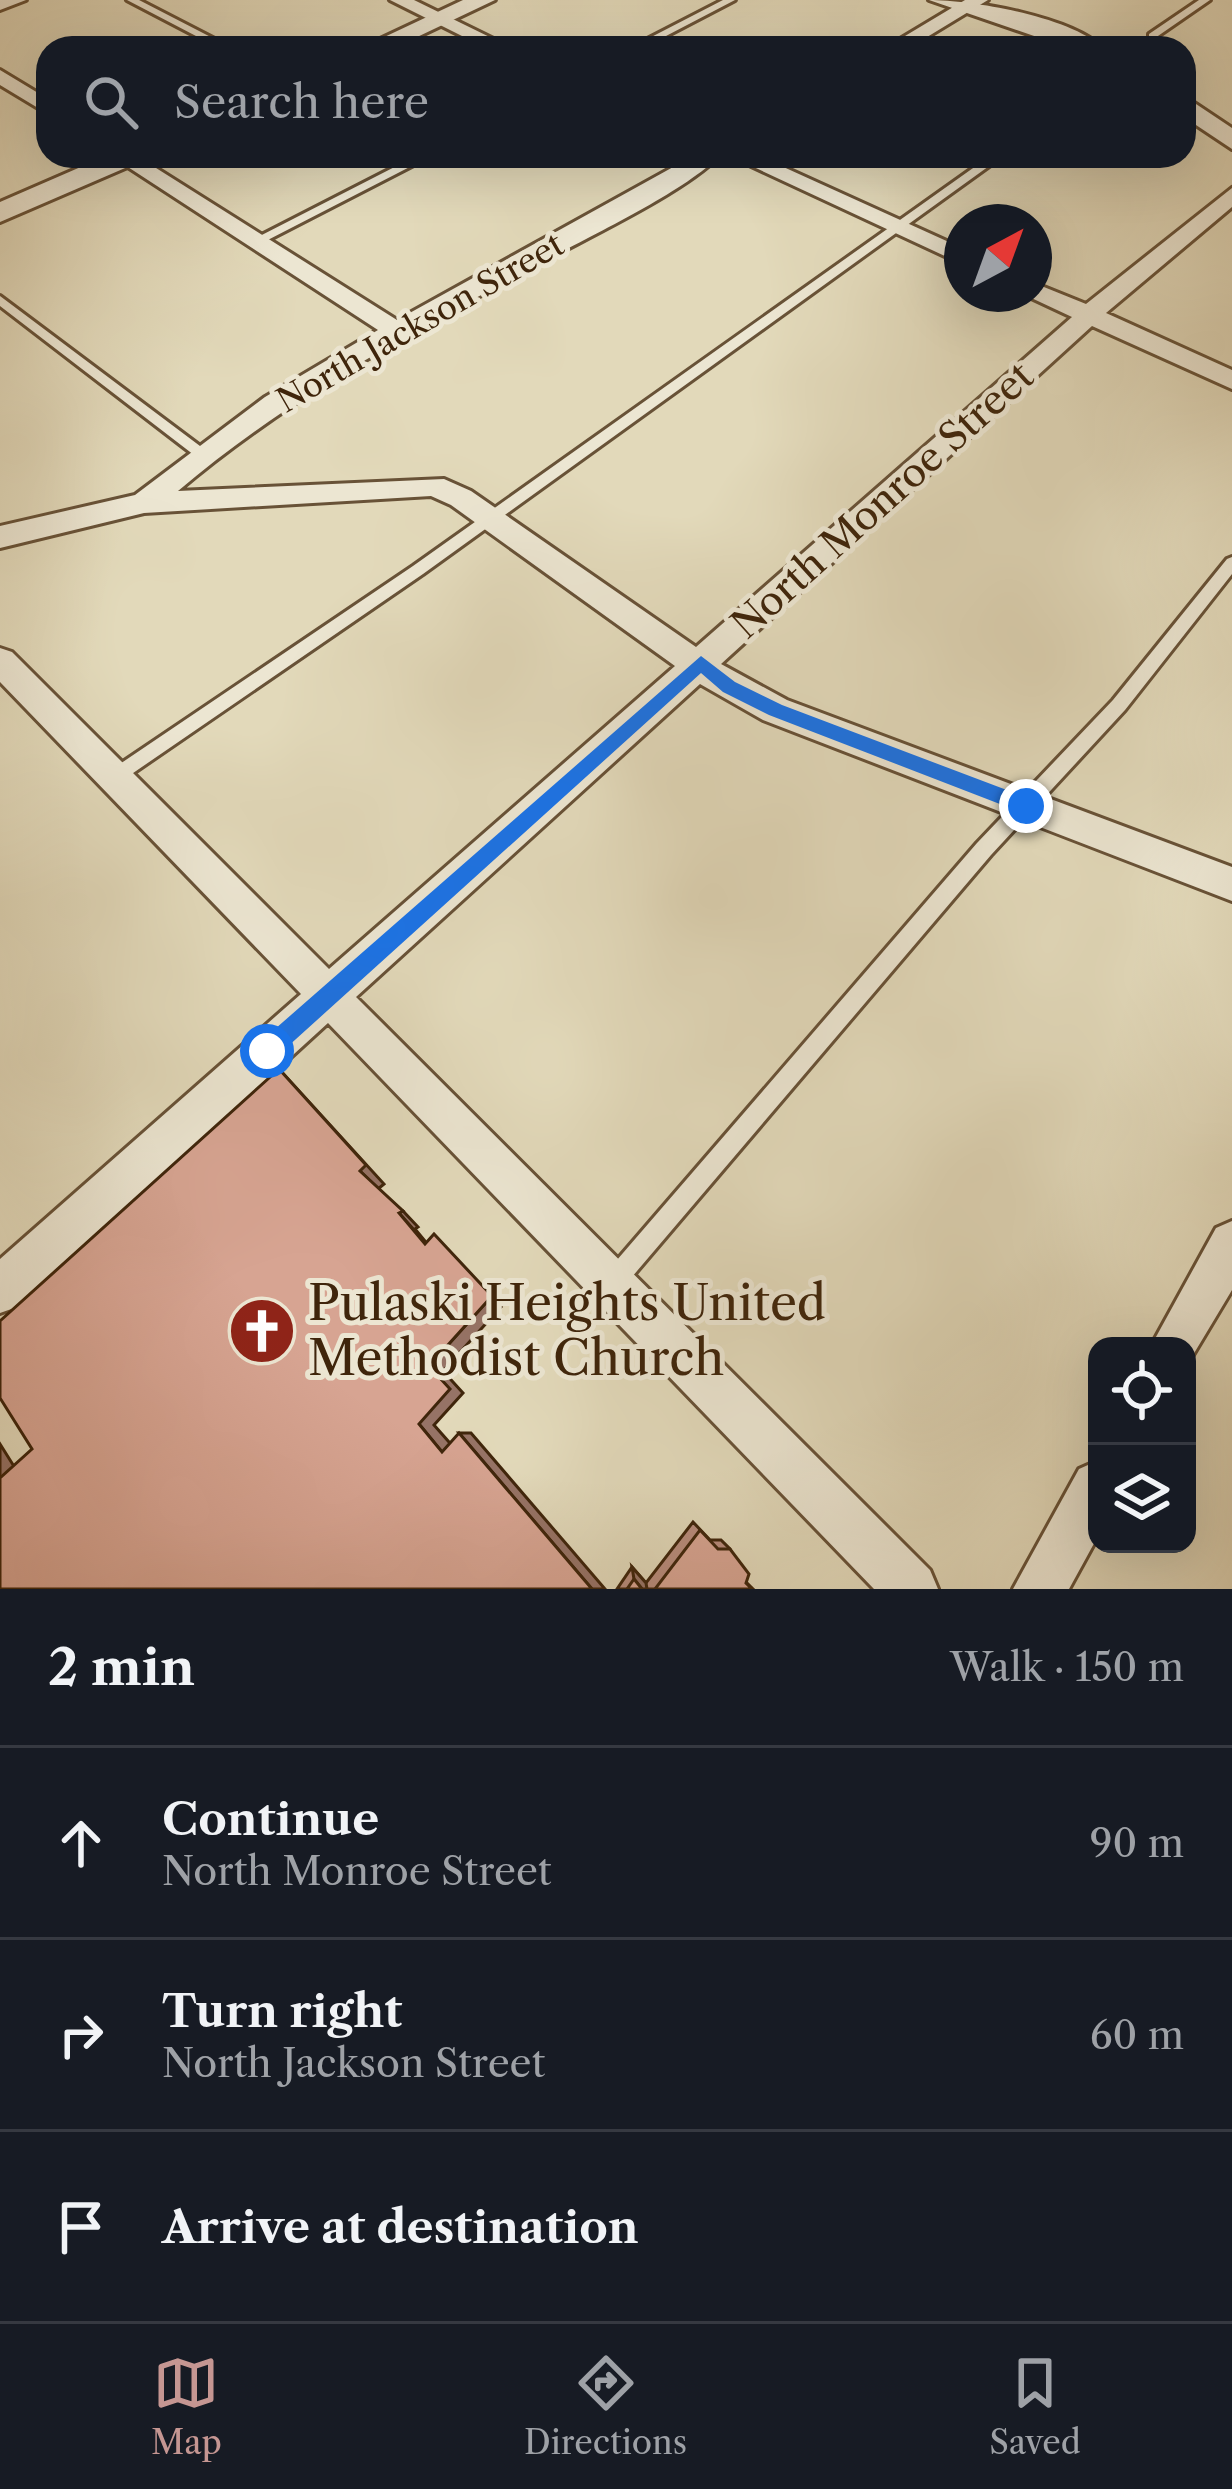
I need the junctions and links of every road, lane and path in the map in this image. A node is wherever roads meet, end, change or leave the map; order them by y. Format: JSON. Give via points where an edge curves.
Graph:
{"nodes":[{"id":1,"x":17,"y":0,"type":"edge"},
{"id":2,"x":132,"y":0,"type":"edge"},
{"id":3,"x":398,"y":0,"type":"edge"},
{"id":4,"x":483,"y":0,"type":"edge"},
{"id":5,"x":730,"y":0,"type":"edge"},
{"id":6,"x":941,"y":0,"type":"edge"},
{"id":7,"x":1205,"y":0,"type":"edge"},
{"id":8,"x":974,"y":3,"type":"edge"},
{"id":9,"x":0,"y":4,"type":"edge"},
{"id":10,"x":440,"y":19,"type":"junction"},
{"id":11,"x":202,"y":36,"type":"edge"},
{"id":12,"x":401,"y":36,"type":"edge"},
{"id":13,"x":476,"y":36,"type":"edge"},
{"id":14,"x":659,"y":36,"type":"edge"},
{"id":15,"x":916,"y":36,"type":"edge"},
{"id":16,"x":1060,"y":36,"type":"edge"},
{"id":17,"x":1152,"y":36,"type":"dead end"},
{"id":18,"x":0,"y":76,"type":"edge"},
{"id":19,"x":36,"y":100,"type":"edge"},
{"id":20,"x":1196,"y":113,"type":"edge"},
{"id":21,"x":1232,"y":141,"type":"edge"},
{"id":22,"x":100,"y":168,"type":"edge"},
{"id":23,"x":142,"y":168,"type":"edge"},
{"id":24,"x":401,"y":168,"type":"edge"},
{"id":25,"x":687,"y":168,"type":"edge"},
{"id":26,"x":767,"y":168,"type":"edge"},
{"id":27,"x":980,"y":168,"type":"edge"},
{"id":28,"x":1232,"y":195,"type":"edge"},
{"id":29,"x":0,"y":213,"type":"edge"},
{"id":30,"x":898,"y":228,"type":"junction"},
{"id":31,"x":256,"y":242,"type":"junction"},
{"id":32,"x":944,"y":249,"type":"edge"},
{"id":33,"x":1052,"y":298,"type":"edge"},
{"id":34,"x":0,"y":300,"type":"edge"},
{"id":35,"x":1089,"y":315,"type":"junction"},
{"id":36,"x":398,"y":332,"type":"junction"},
{"id":37,"x":1232,"y":380,"type":"edge"},
{"id":38,"x":200,"y":452,"type":"junction"},
{"id":39,"x":144,"y":503,"type":"junction"},
{"id":40,"x":486,"y":517,"type":"junction"},
{"id":41,"x":0,"y":537,"type":"edge"},
{"id":42,"x":1232,"y":563,"type":"edge"},
{"id":43,"x":0,"y":661,"type":"edge"},
{"id":44,"x":701,"y":663,"type":"junction"},
{"id":45,"x":114,"y":777,"type":"junction"},
{"id":46,"x":1026,"y":806,"type":"junction"},
{"id":47,"x":1232,"y":884,"type":"edge"},
{"id":48,"x":330,"y":994,"type":"junction"},
{"id":49,"x":1232,"y":1244,"type":"edge"},
{"id":50,"x":612,"y":1283,"type":"junction"},
{"id":51,"x":0,"y":1290,"type":"edge"},
{"id":52,"x":1180,"y":1337,"type":"edge"},
{"id":53,"x":1088,"y":1503,"type":"edge"},
{"id":54,"x":911,"y":1589,"type":"edge"},
{"id":55,"x":1040,"y":1589,"type":"edge"}],
"edges":[{"from":1,"to":9,"type":"street"},
{"from":2,"to":11,"type":"lane"},
{"from":3,"to":10,"type":"street"},
{"from":4,"to":10,"type":"street"},
{"from":5,"to":14,"type":"lane"},
{"from":6,"to":8,"type":"street"},
{"from":7,"to":17,"type":"lane"},
{"from":8,"to":15,"type":"street"},
{"from":8,"to":16,"type":"street"},
{"from":10,"to":12,"type":"street"},
{"from":10,"to":13,"type":"street"},
{"from":18,"to":19,"type":"street"},
{"from":20,"to":21,"type":"street"},
{"from":22,"to":29,"type":"street"},
{"from":23,"to":31,"type":"street"},
{"from":24,"to":31,"type":"lane"},
{"from":25,"to":36,"type":"street","name":"North Jackson Street"},
{"from":26,"to":30,"type":"street"},
{"from":27,"to":30,"type":"lane"},
{"from":28,"to":35,"type":"street","name":"North Monroe Street"},
{"from":30,"to":32,"type":"street"},
{"from":30,"to":40,"type":"lane"},
{"from":31,"to":36,"type":"street"},
{"from":33,"to":35,"type":"street"},
{"from":34,"to":38,"type":"lane"},
{"from":35,"to":37,"type":"street"},
{"from":35,"to":44,"type":"street","name":"North Monroe Street"},
{"from":36,"to":38,"type":"street","name":"North Jackson Street"},
{"from":38,"to":39,"type":"street","name":"North Jackson Street"},
{"from":39,"to":40,"type":"street","name":"North Jackson Street","via":[[434,486]]},
{"from":39,"to":41,"type":"street","name":"North Jackson Street"},
{"from":40,"to":44,"type":"street","name":"North Jackson Street"},
{"from":40,"to":45,"type":"lane"},
{"from":42,"to":46,"type":"lane"},
{"from":43,"to":45,"type":"street"},
{"from":44,"to":46,"type":"street","name":"North Jackson Street","via":[[775,710]]},
{"from":44,"to":48,"type":"street","name":"North Monroe Street"},
{"from":45,"to":48,"type":"street"},
{"from":46,"to":47,"type":"street","name":"North Jackson Street"},
{"from":46,"to":50,"type":"lane"},
{"from":48,"to":50,"type":"street"},
{"from":48,"to":51,"type":"street","name":"North Monroe Street"},
{"from":49,"to":52,"type":"street"},
{"from":50,"to":54,"type":"street"},
{"from":53,"to":55,"type":"street"}]}
